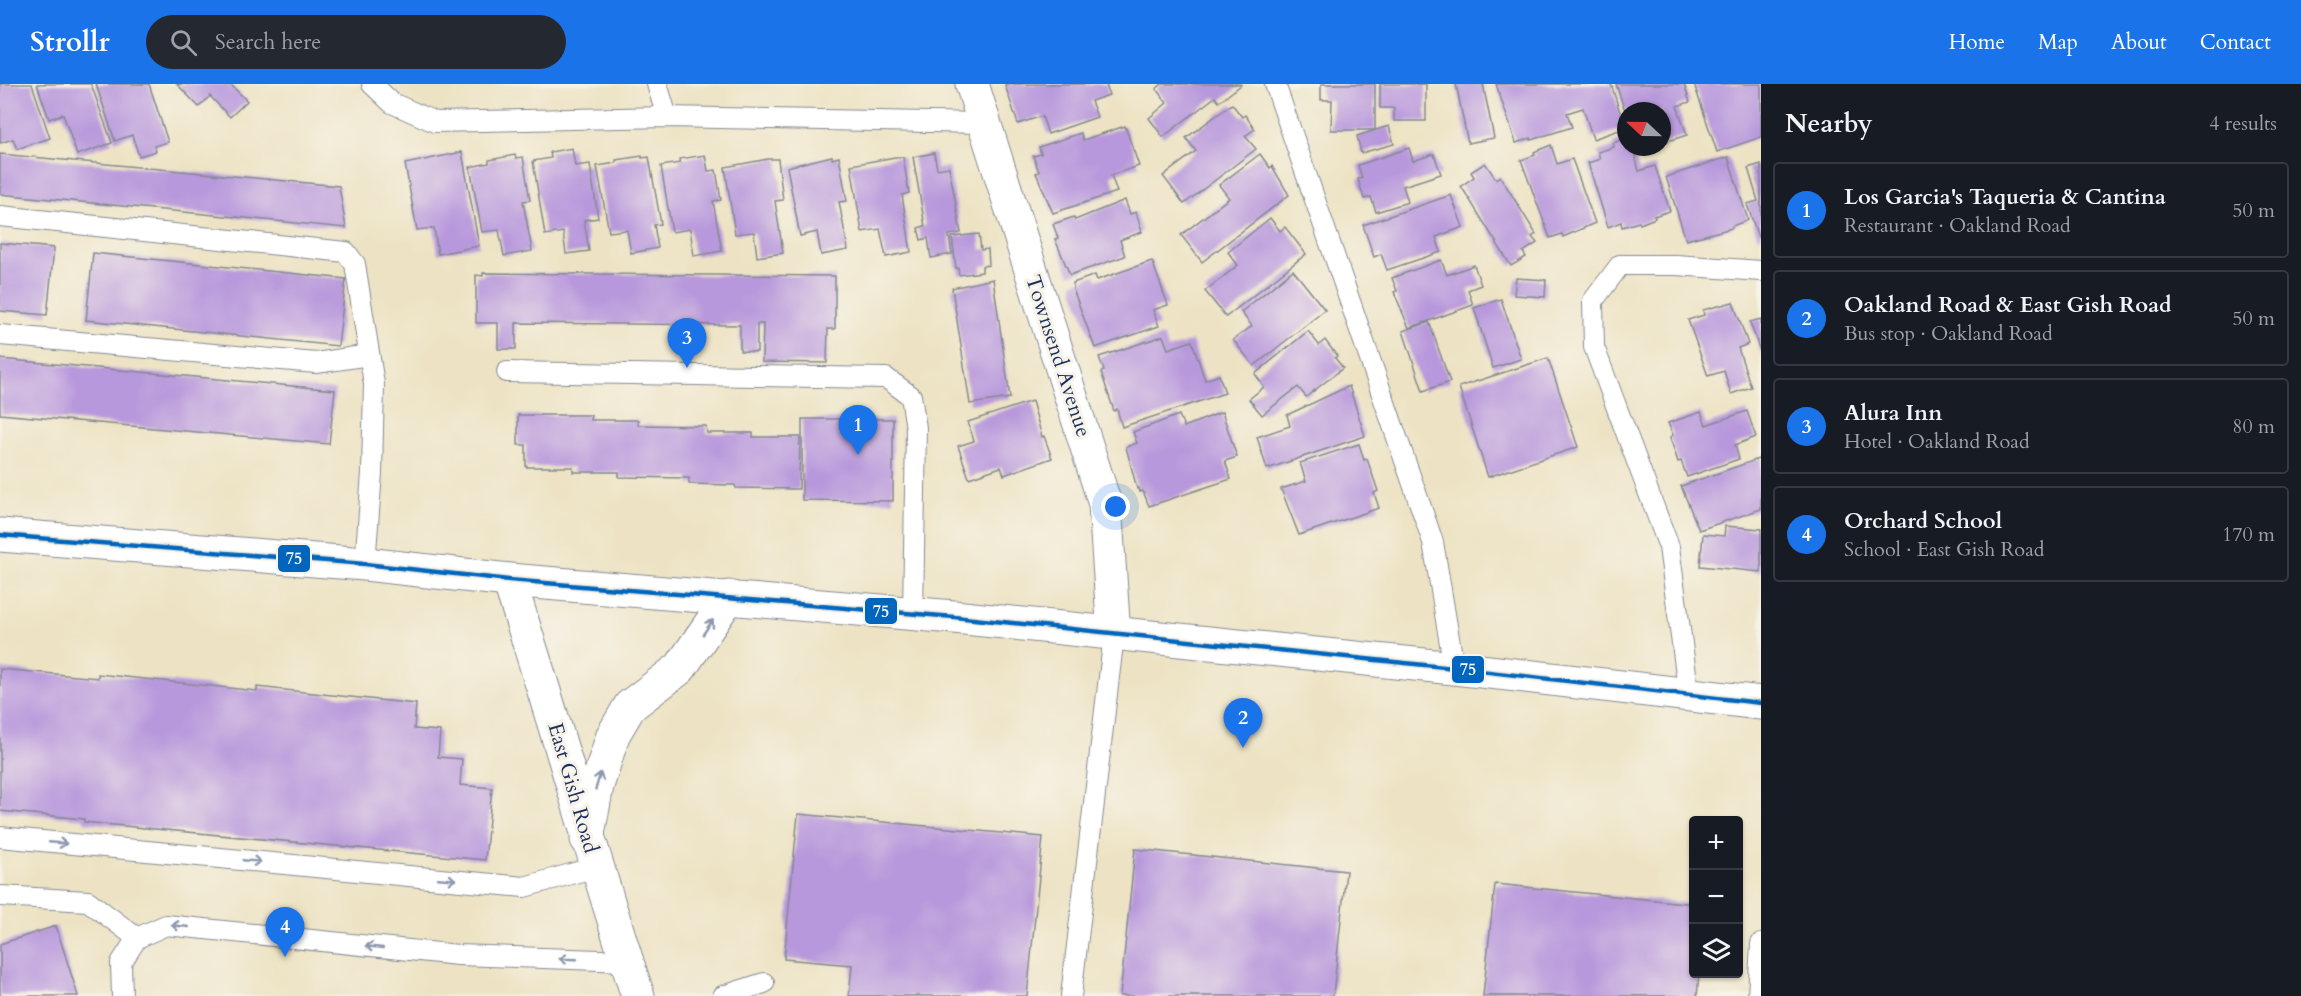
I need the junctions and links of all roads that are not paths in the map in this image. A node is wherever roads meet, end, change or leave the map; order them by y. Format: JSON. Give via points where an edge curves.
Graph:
{"nodes":[{"id":1,"x":372,"y":84,"type":"edge"},
{"id":2,"x":657,"y":84,"type":"edge"},
{"id":3,"x":972,"y":84,"type":"edge"},
{"id":4,"x":1275,"y":84,"type":"edge"},
{"id":5,"x":667,"y":117,"type":"junction"},
{"id":6,"x":984,"y":123,"type":"junction"},
{"id":7,"x":0,"y":216,"type":"edge"},
{"id":8,"x":1761,"y":271,"type":"edge"},
{"id":9,"x":0,"y":335,"type":"edge"},
{"id":10,"x":369,"y":355,"type":"junction"},
{"id":11,"x":507,"y":372,"type":"dead end"},
{"id":12,"x":0,"y":535,"type":"edge"},
{"id":13,"x":365,"y":564,"type":"junction"},
{"id":14,"x":509,"y":580,"type":"junction"},
{"id":15,"x":729,"y":597,"type":"junction"},
{"id":16,"x":913,"y":614,"type":"junction"},
{"id":17,"x":1114,"y":635,"type":"junction"},
{"id":18,"x":1454,"y":668,"type":"junction"},
{"id":19,"x":1689,"y":696,"type":"junction"},
{"id":20,"x":1761,"y":703,"type":"edge"},
{"id":21,"x":0,"y":837,"type":"edge"},
{"id":22,"x":591,"y":853,"type":"junction"},
{"id":23,"x":0,"y":896,"type":"edge"},
{"id":24,"x":138,"y":938,"type":"junction"},
{"id":25,"x":1761,"y":944,"type":"edge"},
{"id":26,"x":627,"y":961,"type":"junction"},
{"id":27,"x":764,"y":983,"type":"dead end"},
{"id":28,"x":122,"y":996,"type":"edge"},
{"id":29,"x":638,"y":996,"type":"edge"},
{"id":30,"x":723,"y":996,"type":"edge"},
{"id":31,"x":1071,"y":996,"type":"edge"},
{"id":32,"x":1758,"y":996,"type":"edge"}],
"edges":[{"from":1,"to":5,"type":"lane","via":[[392,103],[435,122]]},
{"from":2,"to":5,"type":"lane"},
{"from":3,"to":6,"type":"main road","name":"Townsend Avenue"},
{"from":4,"to":18,"type":"lane","via":[[1433,542]]},
{"from":5,"to":6,"type":"lane"},
{"from":6,"to":17,"type":"main road","name":"Townsend Avenue","via":[[1105,504]]},
{"from":7,"to":10,"type":"lane","via":[[346,252],[355,264]]},
{"from":8,"to":19,"type":"lane","via":[[1620,265],[1593,301],[1594,347],[1669,546]]},
{"from":9,"to":10,"type":"lane","via":[[316,363]]},
{"from":10,"to":13,"type":"lane","via":[[375,384]]},
{"from":11,"to":16,"type":"lane","via":[[886,378],[911,396],[916,428]]},
{"from":12,"to":13,"type":"main road"},
{"from":13,"to":14,"type":"main road"},
{"from":14,"to":15,"type":"main road"},
{"from":14,"to":22,"type":"main road","name":"East Gish Road"},
{"from":15,"to":16,"type":"main road"},
{"from":22,"to":15,"type":"main road","one_way":true,"via":[[597,786],[613,735],[630,706],[680,668]]},
{"from":16,"to":17,"type":"main road"},
{"from":17,"to":18,"type":"main road"},
{"from":17,"to":31,"type":"lane"},
{"from":18,"to":19,"type":"main road"},
{"from":19,"to":20,"type":"main road"},
{"from":21,"to":22,"type":"lane","one_way":true,"via":[[524,886]]},
{"from":22,"to":26,"type":"main road","name":"East Gish Road"},
{"from":23,"to":24,"type":"lane","via":[[88,901]]},
{"from":26,"to":24,"type":"lane","one_way":true,"via":[[458,956],[166,925]]},
{"from":24,"to":28,"type":"lane","via":[[121,963]]},
{"from":25,"to":32,"type":"lane"},
{"from":26,"to":29,"type":"main road","name":"East Gish Road"},
{"from":27,"to":30,"type":"lane"}]}
